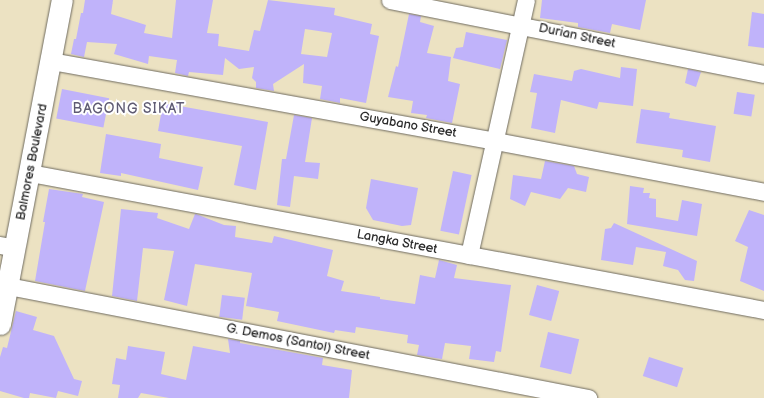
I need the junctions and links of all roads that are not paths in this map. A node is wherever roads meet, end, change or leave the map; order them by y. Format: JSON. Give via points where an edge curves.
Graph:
{"nodes":[{"id":1,"x":62,"y":0,"type":"edge"},
{"id":2,"x":390,"y":0,"type":"edge"},
{"id":3,"x":526,"y":0,"type":"edge"},
{"id":4,"x":520,"y":25,"type":"junction"},
{"id":5,"x":51,"y":61,"type":"junction"},
{"id":6,"x":764,"y":74,"type":"edge"},
{"id":7,"x":495,"y":141,"type":"junction"},
{"id":8,"x":30,"y":173,"type":"junction"},
{"id":9,"x":764,"y":192,"type":"edge"},
{"id":10,"x":8,"y":247,"type":"edge"},
{"id":11,"x":469,"y":255,"type":"junction"},
{"id":12,"x":8,"y":286,"type":"junction"},
{"id":13,"x":764,"y":310,"type":"edge"},
{"id":14,"x":0,"y":324,"type":"edge"},
{"id":15,"x":588,"y":398,"type":"edge"}],
"edges":[{"from":1,"to":5,"type":"main road","name":"Balmores Boulevard"},
{"from":2,"to":4,"type":"street","name":"Durian Street"},
{"from":3,"to":4,"type":"street"},
{"from":4,"to":6,"type":"street","name":"Durian Street"},
{"from":4,"to":7,"type":"street"},
{"from":5,"to":7,"type":"street","name":"Guyabano Street"},
{"from":5,"to":8,"type":"main road","name":"Balmores Boulevard"},
{"from":7,"to":9,"type":"street","name":"Guyabano Street"},
{"from":7,"to":11,"type":"street"},
{"from":8,"to":10,"type":"main road","name":"Balmores Boulevard"},
{"from":8,"to":11,"type":"street","name":"Langka Street"},
{"from":10,"to":12,"type":"main road","name":"Balmores Boulevard"},
{"from":11,"to":13,"type":"street","name":"Langka Street"},
{"from":12,"to":14,"type":"main road","name":"Balmores Boulevard"},
{"from":12,"to":15,"type":"street","name":"G. Demos (Santol) Street"}]}
